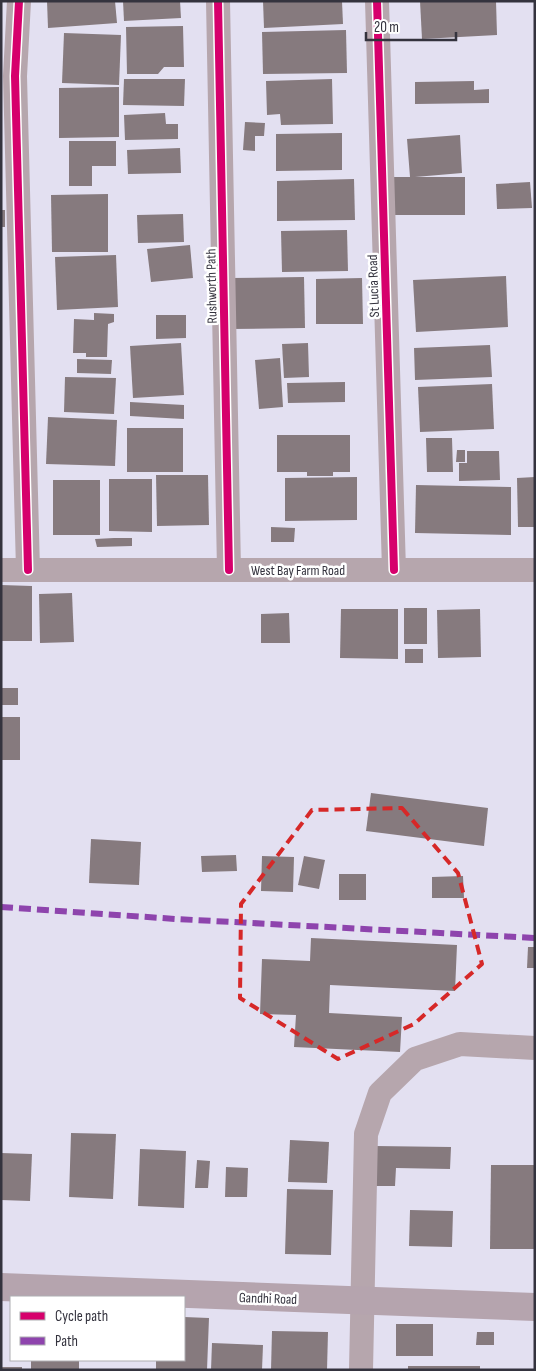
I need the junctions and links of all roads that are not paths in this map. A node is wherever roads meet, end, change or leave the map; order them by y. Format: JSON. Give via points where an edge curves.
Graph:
{"nodes":[{"id":1,"x":19,"y":1,"type":"edge"},
{"id":2,"x":218,"y":1,"type":"edge"},
{"id":3,"x":377,"y":1,"type":"edge"},
{"id":4,"x":8,"y":76,"type":"edge"},
{"id":5,"x":1,"y":570,"type":"edge"},
{"id":6,"x":28,"y":570,"type":"junction"},
{"id":7,"x":229,"y":570,"type":"junction"},
{"id":8,"x":394,"y":570,"type":"junction"},
{"id":9,"x":535,"y":570,"type":"edge"},
{"id":10,"x":535,"y":1048,"type":"edge"},
{"id":11,"x":1,"y":1287,"type":"edge"},
{"id":12,"x":361,"y":1302,"type":"junction"},
{"id":13,"x":535,"y":1307,"type":"edge"},
{"id":14,"x":361,"y":1370,"type":"edge"}],
"edges":[{"from":1,"to":4,"type":"street"},
{"from":2,"to":7,"type":"street","name":"Rushworth Path"},
{"from":3,"to":8,"type":"street","name":"St Lucia Road"},
{"from":4,"to":6,"type":"street"},
{"from":5,"to":6,"type":"street","name":"West Bay Farm Road"},
{"from":6,"to":7,"type":"street","name":"West Bay Farm Road"},
{"from":7,"to":8,"type":"street","name":"West Bay Farm Road"},
{"from":8,"to":9,"type":"street","name":"West Bay Farm Road"},
{"from":10,"to":12,"type":"street","via":[[460,1044],[415,1059],[380,1093],[366,1134]]},
{"from":11,"to":12,"type":"street","name":"Gandhi Road"},
{"from":12,"to":13,"type":"street","name":"Gandhi Road"},
{"from":12,"to":14,"type":"street"}]}
